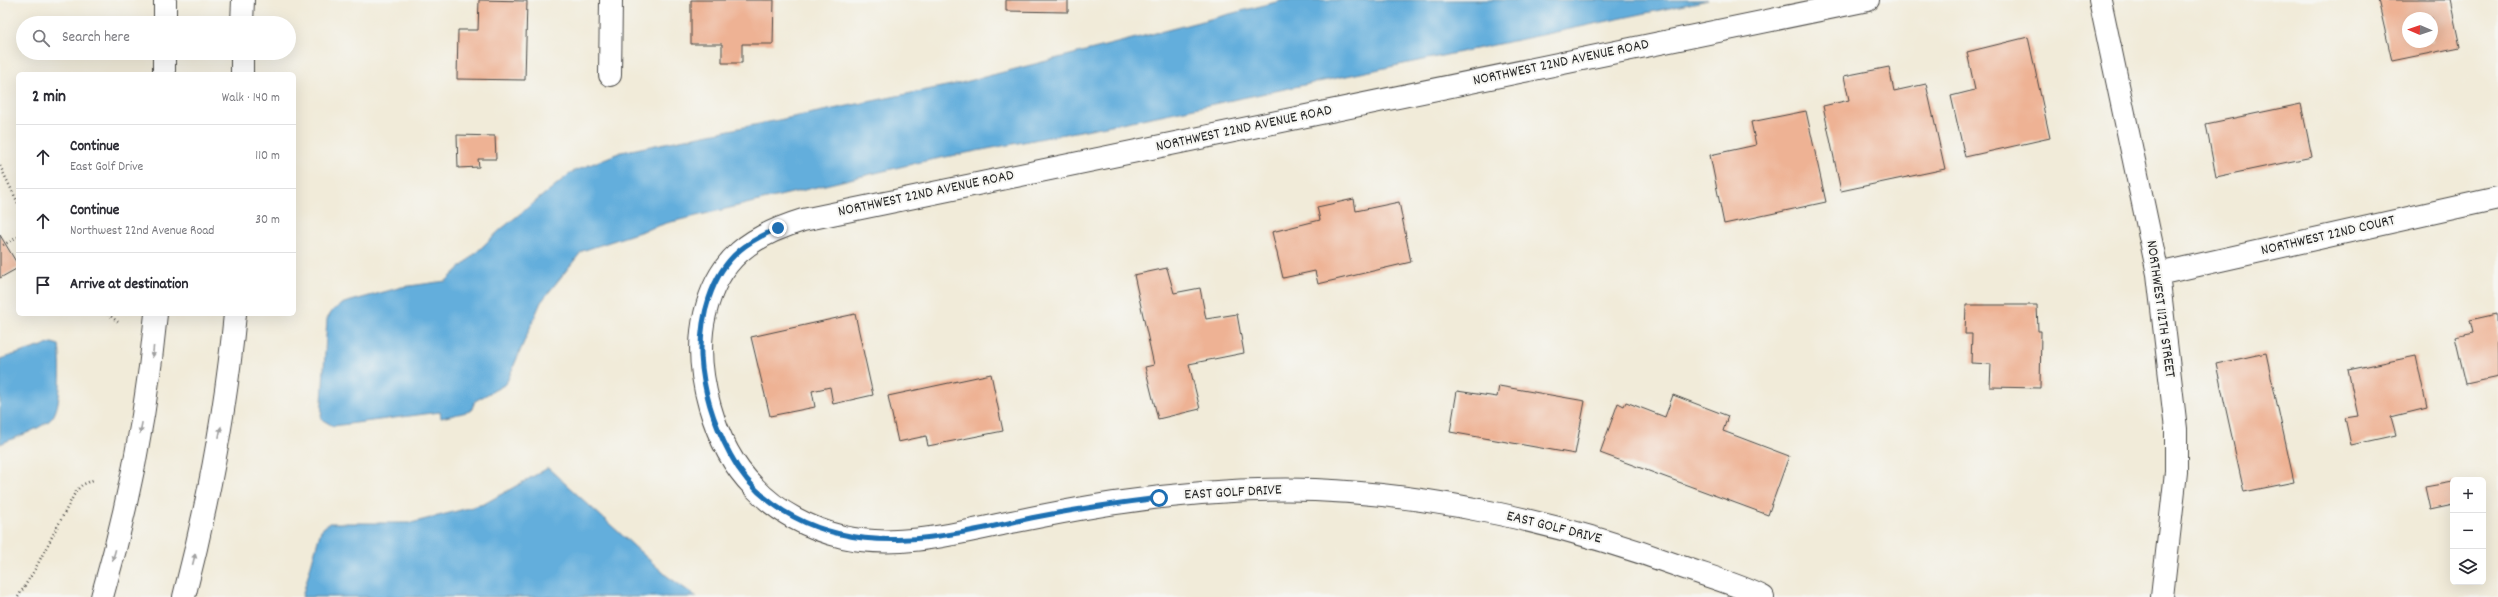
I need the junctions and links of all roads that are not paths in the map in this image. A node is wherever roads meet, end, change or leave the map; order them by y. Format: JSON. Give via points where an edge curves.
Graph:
{"nodes":[{"id":1,"x":165,"y":0,"type":"edge"},
{"id":2,"x":243,"y":0,"type":"edge"},
{"id":3,"x":611,"y":0,"type":"edge"},
{"id":4,"x":1868,"y":0,"type":"edge"},
{"id":5,"x":2100,"y":0,"type":"edge"},
{"id":6,"x":164,"y":16,"type":"edge"},
{"id":7,"x":242,"y":16,"type":"edge"},
{"id":8,"x":164,"y":60,"type":"edge"},
{"id":9,"x":242,"y":60,"type":"edge"},
{"id":10,"x":164,"y":72,"type":"edge"},
{"id":11,"x":242,"y":72,"type":"edge"},
{"id":12,"x":610,"y":75,"type":"dead end"},
{"id":13,"x":2498,"y":198,"type":"edge"},
{"id":14,"x":2158,"y":274,"type":"junction"},
{"id":15,"x":156,"y":316,"type":"edge"},
{"id":16,"x":235,"y":316,"type":"edge"},
{"id":17,"x":701,"y":357,"type":"joint"},
{"id":18,"x":102,"y":597,"type":"edge"},
{"id":19,"x":184,"y":597,"type":"edge"},
{"id":20,"x":1763,"y":597,"type":"edge"},
{"id":21,"x":2162,"y":597,"type":"edge"}],
"edges":[{"from":1,"to":6,"type":"street"},
{"from":2,"to":7,"type":"street"},
{"from":3,"to":12,"type":"street"},
{"from":4,"to":17,"type":"street","name":"NORTHWEST 22ND AVENUE ROAD","via":[[803,220],[756,239],[739,251],[716,279],[701,337]]},
{"from":5,"to":14,"type":"street","name":"NORTHWEST 112TH STREET"},
{"from":8,"to":10,"type":"street"},
{"from":9,"to":11,"type":"street"},
{"from":13,"to":14,"type":"street","name":"NORTHWEST 22ND COURT"},
{"from":14,"to":21,"type":"street","name":"NORTHWEST 112TH STREET","via":[[2176,429],[2176,472]]},
{"from":15,"to":18,"type":"street","one_way":true,"via":[[140,436]]},
{"from":19,"to":16,"type":"street","one_way":true,"via":[[198,543],[224,412]]},
{"from":17,"to":20,"type":"street","name":"EAST GOLF DRIVE","via":[[706,389],[717,425],[743,475],[780,510],[843,537],[884,540],[939,536],[1080,509],[1159,498],[1258,490],[1329,491],[1434,504],[1549,525],[1620,544]]}]}
